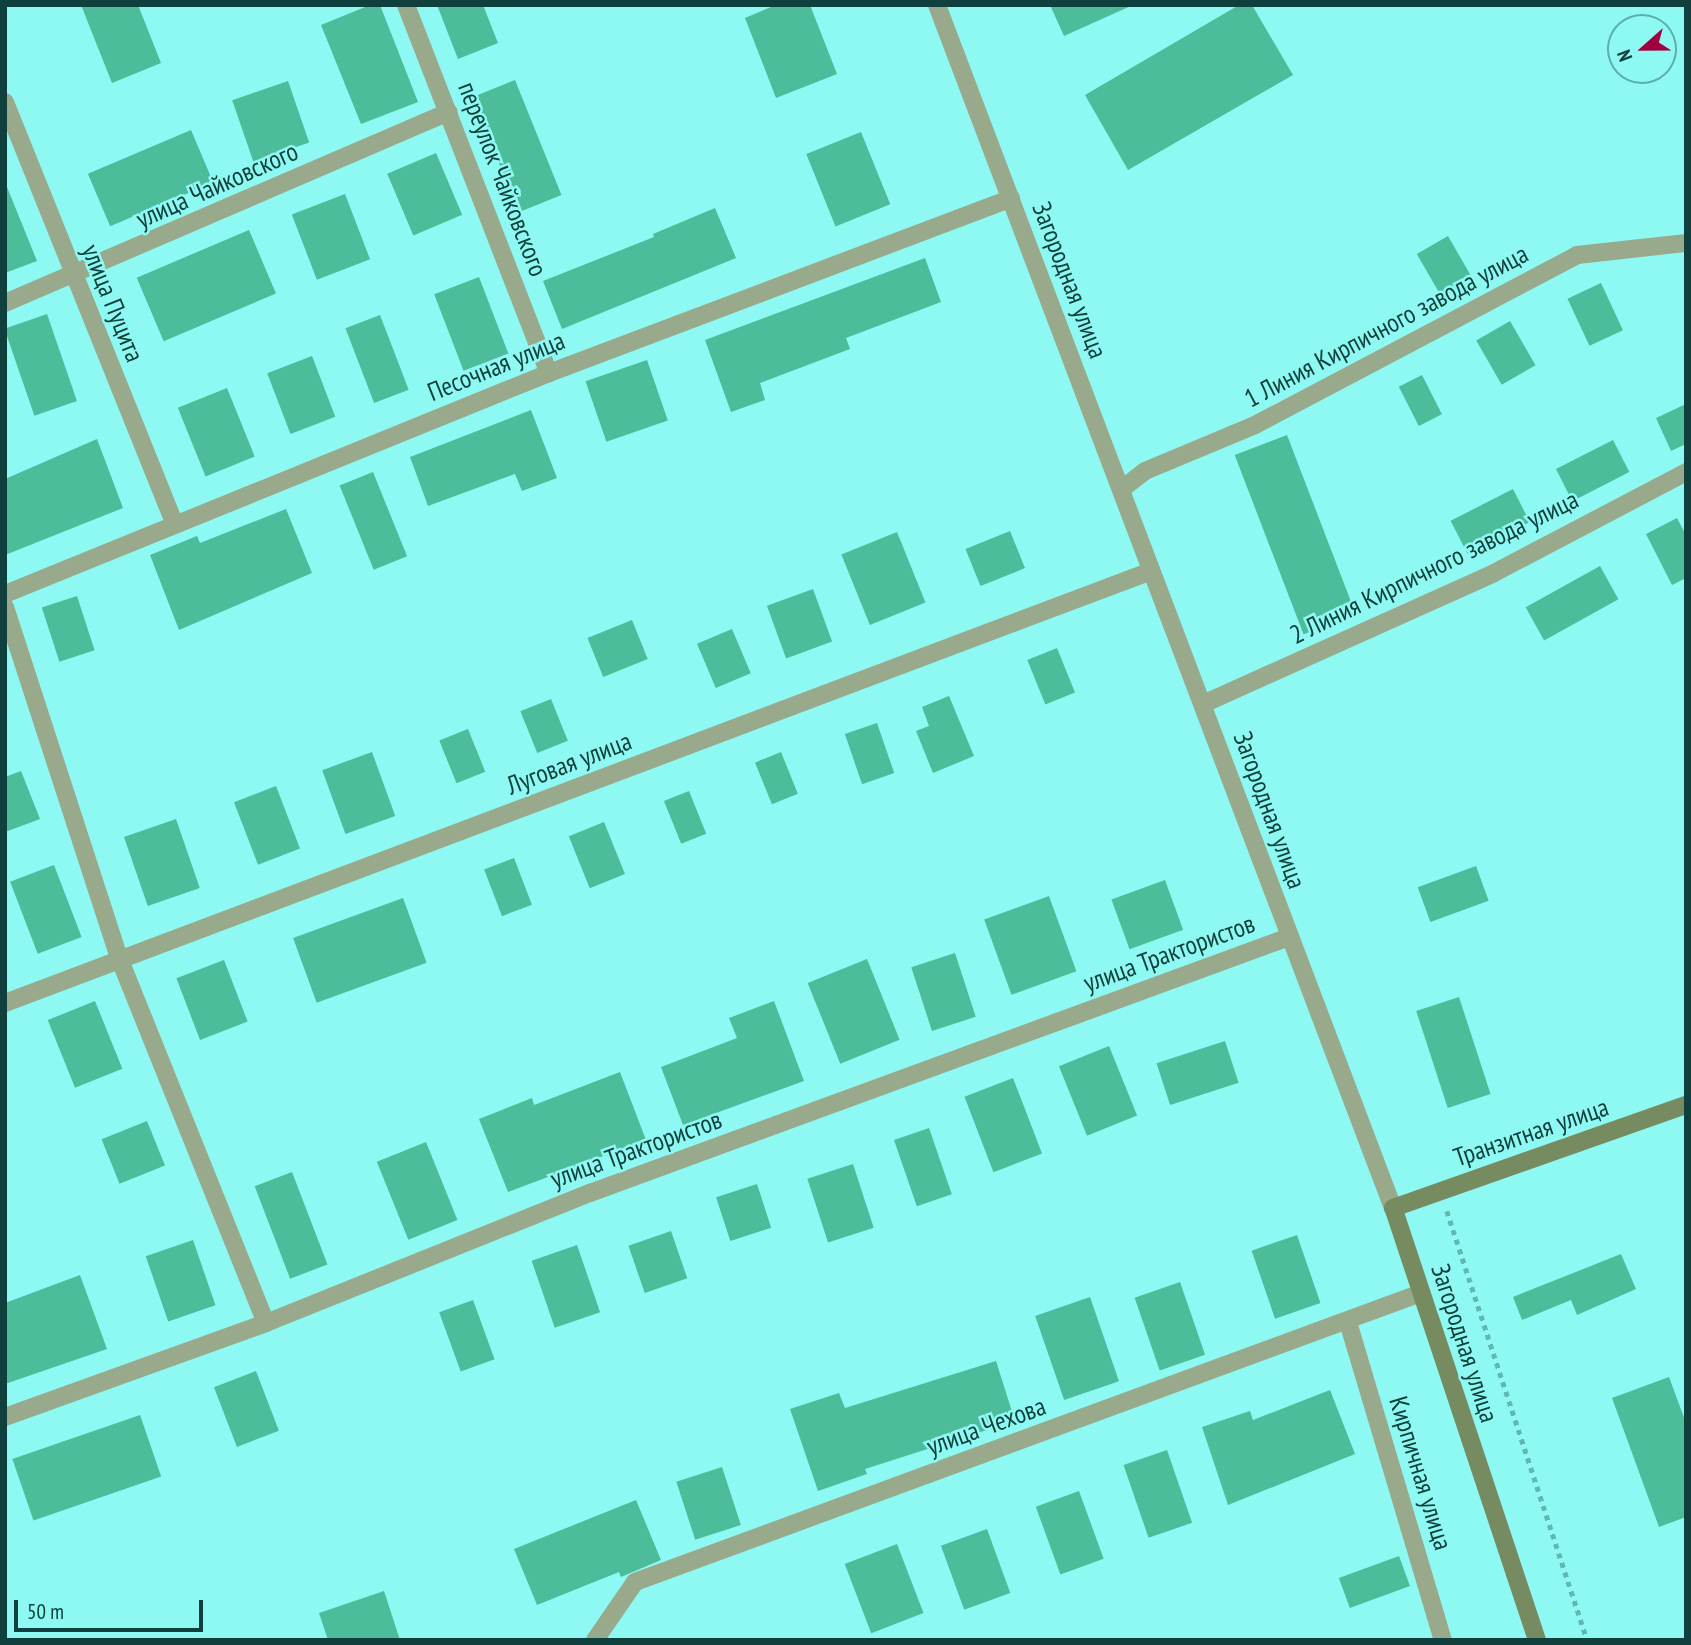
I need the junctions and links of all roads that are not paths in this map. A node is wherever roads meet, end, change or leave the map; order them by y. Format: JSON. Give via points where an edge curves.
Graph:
{"nodes":[{"id":1,"x":406,"y":5,"type":"edge"},
{"id":2,"x":937,"y":5,"type":"edge"},
{"id":3,"x":5,"y":102,"type":"edge"},
{"id":4,"x":449,"y":112,"type":"junction"},
{"id":5,"x":1011,"y":198,"type":"junction"},
{"id":6,"x":1686,"y":243,"type":"edge"},
{"id":7,"x":73,"y":276,"type":"junction"},
{"id":8,"x":5,"y":303,"type":"edge"},
{"id":9,"x":549,"y":373,"type":"junction"},
{"id":10,"x":1686,"y":472,"type":"edge"},
{"id":11,"x":1122,"y":489,"type":"junction"},
{"id":12,"x":174,"y":523,"type":"junction"},
{"id":13,"x":1151,"y":571,"type":"junction"},
{"id":14,"x":5,"y":594,"type":"edge"},
{"id":15,"x":5,"y":607,"type":"edge"},
{"id":16,"x":1203,"y":704,"type":"junction"},
{"id":17,"x":1289,"y":937,"type":"junction"},
{"id":18,"x":120,"y":960,"type":"junction"},
{"id":19,"x":5,"y":1003,"type":"edge"},
{"id":20,"x":1686,"y":1105,"type":"edge"},
{"id":21,"x":1393,"y":1208,"type":"junction"},
{"id":22,"x":1421,"y":1293,"type":"junction"},
{"id":23,"x":1348,"y":1322,"type":"junction"},
{"id":24,"x":266,"y":1323,"type":"junction"},
{"id":25,"x":5,"y":1417,"type":"edge"},
{"id":26,"x":595,"y":1640,"type":"edge"},
{"id":27,"x":1443,"y":1640,"type":"edge"},
{"id":28,"x":1537,"y":1640,"type":"edge"}],
"edges":[{"from":1,"to":4,"type":"street","name":"переулок Чайковского"},
{"from":2,"to":5,"type":"street","name":"Загородная улица"},
{"from":3,"to":7,"type":"street","name":"улица Пуцита"},
{"from":4,"to":7,"type":"street","name":"улица Чайковского"},
{"from":4,"to":9,"type":"street","name":"переулок Чайковского"},
{"from":5,"to":9,"type":"street","name":"Песочная улица"},
{"from":5,"to":11,"type":"street","name":"Загородная улица"},
{"from":6,"to":11,"type":"street","name":"1 Линия Кирпичного завода улица","via":[[1577,255],[1255,425],[1145,471]]},
{"from":7,"to":8,"type":"street","name":"улица Чайковского"},
{"from":7,"to":12,"type":"street","name":"улица Пуцита"},
{"from":9,"to":12,"type":"street","name":"Песочная улица"},
{"from":10,"to":16,"type":"street","name":"2 Линия Кирпичного завода улица","via":[[1494,573]]},
{"from":11,"to":13,"type":"street","name":"Загородная улица"},
{"from":12,"to":14,"type":"street","name":"Песочная улица"},
{"from":13,"to":16,"type":"street","name":"Загородная улица"},
{"from":13,"to":18,"type":"street","name":"Луговая улица"},
{"from":15,"to":18,"type":"street"},
{"from":16,"to":17,"type":"street","name":"Загородная улица"},
{"from":17,"to":21,"type":"street","name":"Загородная улица"},
{"from":17,"to":24,"type":"street","name":"улица Трактористов","via":[[590,1193]]},
{"from":18,"to":19,"type":"street","name":"Луговая улица"},
{"from":18,"to":24,"type":"street"},
{"from":20,"to":21,"type":"main road","name":"Транзитная улица"},
{"from":21,"to":22,"type":"main road","name":"Загородная улица"},
{"from":22,"to":23,"type":"street","name":"улица Чехова"},
{"from":22,"to":28,"type":"main road","name":"Загородная улица"},
{"from":23,"to":26,"type":"street","name":"улица Чехова","via":[[635,1582]]},
{"from":23,"to":27,"type":"street","name":"Кирпичная улица"},
{"from":24,"to":25,"type":"street","name":"улица Трактористов"}]}
